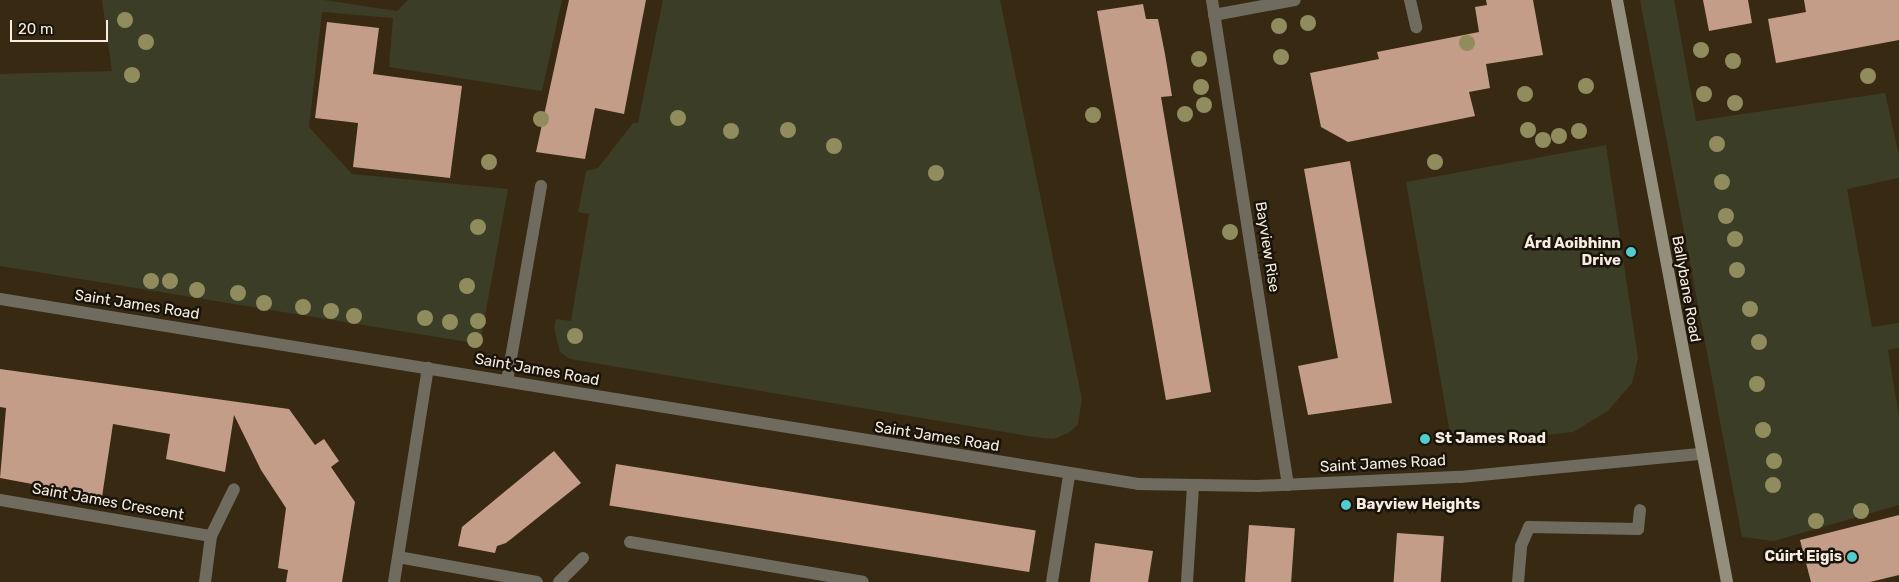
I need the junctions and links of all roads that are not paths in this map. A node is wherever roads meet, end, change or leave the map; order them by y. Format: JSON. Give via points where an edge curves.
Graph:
{"nodes":[{"id":1,"x":1212,"y":0,"type":"edge"},
{"id":2,"x":1295,"y":0,"type":"edge"},
{"id":3,"x":1410,"y":0,"type":"edge"},
{"id":4,"x":1617,"y":0,"type":"edge"},
{"id":5,"x":1214,"y":15,"type":"junction"},
{"id":6,"x":1416,"y":27,"type":"dead end"},
{"id":7,"x":541,"y":186,"type":"dead end"},
{"id":8,"x":0,"y":299,"type":"edge"},
{"id":9,"x":428,"y":368,"type":"junction"},
{"id":10,"x":507,"y":382,"type":"junction"},
{"id":11,"x":1699,"y":454,"type":"junction"},
{"id":12,"x":1069,"y":476,"type":"junction"},
{"id":13,"x":1288,"y":485,"type":"junction"},
{"id":14,"x":1194,"y":487,"type":"junction"},
{"id":15,"x":234,"y":488,"type":"dead end"},
{"id":16,"x":0,"y":500,"type":"edge"},
{"id":17,"x":1640,"y":510,"type":"dead end"},
{"id":18,"x":211,"y":536,"type":"junction"},
{"id":19,"x":630,"y":542,"type":"dead end"},
{"id":20,"x":398,"y":557,"type":"junction"},
{"id":21,"x":583,"y":558,"type":"dead end"},
{"id":22,"x":205,"y":582,"type":"edge"},
{"id":23,"x":394,"y":582,"type":"edge"},
{"id":24,"x":537,"y":582,"type":"edge"},
{"id":25,"x":559,"y":582,"type":"edge"},
{"id":26,"x":863,"y":582,"type":"edge"},
{"id":27,"x":1052,"y":582,"type":"edge"},
{"id":28,"x":1187,"y":582,"type":"edge"},
{"id":29,"x":1518,"y":582,"type":"edge"},
{"id":30,"x":1727,"y":582,"type":"edge"}],
"edges":[{"from":1,"to":5,"type":"street","name":"Bayview Rise"},
{"from":2,"to":5,"type":"street"},
{"from":3,"to":6,"type":"street"},
{"from":4,"to":11,"type":"main road","name":"Ballybane Road"},
{"from":5,"to":13,"type":"street","name":"Bayview Rise"},
{"from":7,"to":10,"type":"street"},
{"from":8,"to":9,"type":"street","name":"Saint James Road"},
{"from":9,"to":10,"type":"street","name":"Saint James Road"},
{"from":9,"to":20,"type":"street"},
{"from":10,"to":12,"type":"street","name":"Saint James Road"},
{"from":11,"to":13,"type":"street","name":"Saint James Road","via":[[1537,472]]},
{"from":11,"to":30,"type":"main road","name":"Ballybane Road"},
{"from":12,"to":14,"type":"street","name":"Saint James Road"},
{"from":12,"to":27,"type":"street"},
{"from":13,"to":14,"type":"street","name":"Saint James Road"},
{"from":14,"to":28,"type":"street"},
{"from":15,"to":18,"type":"street"},
{"from":16,"to":18,"type":"street","name":"Saint James Crescent"},
{"from":17,"to":29,"type":"street","via":[[1638,529],[1529,527],[1521,546]]},
{"from":18,"to":22,"type":"street"},
{"from":19,"to":26,"type":"street"},
{"from":20,"to":23,"type":"street"},
{"from":20,"to":24,"type":"street"},
{"from":21,"to":25,"type":"street"}]}
